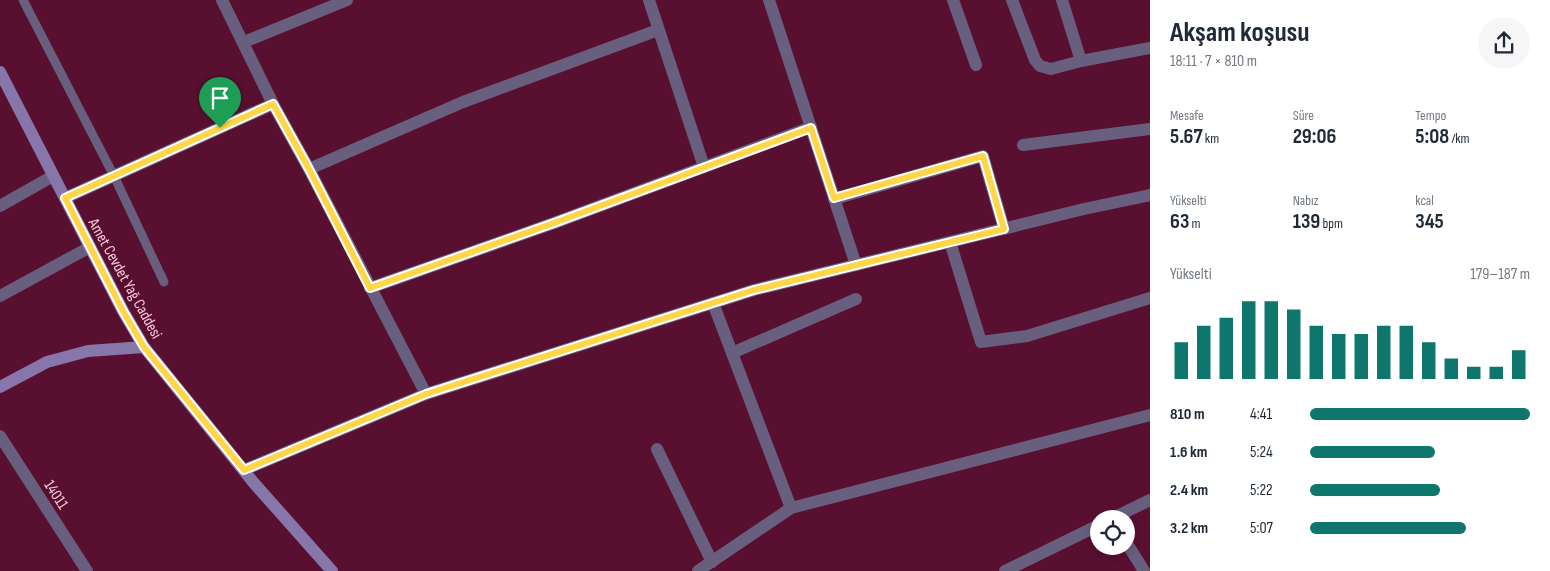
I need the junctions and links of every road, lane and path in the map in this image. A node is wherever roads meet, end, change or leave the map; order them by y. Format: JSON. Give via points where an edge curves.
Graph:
{"nodes":[{"id":1,"x":23,"y":0,"type":"edge"},
{"id":2,"x":222,"y":0,"type":"edge"},
{"id":3,"x":347,"y":0,"type":"edge"},
{"id":4,"x":649,"y":0,"type":"edge"},
{"id":5,"x":769,"y":0,"type":"edge"},
{"id":6,"x":953,"y":0,"type":"edge"},
{"id":7,"x":1012,"y":0,"type":"edge"},
{"id":8,"x":1062,"y":0,"type":"edge"},
{"id":9,"x":658,"y":30,"type":"junction"},
{"id":10,"x":244,"y":42,"type":"junction"},
{"id":11,"x":1150,"y":48,"type":"edge"},
{"id":12,"x":1081,"y":62,"type":"junction"},
{"id":13,"x":976,"y":64,"type":"dead end"},
{"id":14,"x":0,"y":72,"type":"edge"},
{"id":15,"x":273,"y":104,"type":"junction"},
{"id":16,"x":811,"y":128,"type":"junction"},
{"id":17,"x":1150,"y":129,"type":"edge"},
{"id":18,"x":1023,"y":145,"type":"dead end"},
{"id":19,"x":704,"y":167,"type":"junction"},
{"id":20,"x":309,"y":169,"type":"junction"},
{"id":21,"x":53,"y":176,"type":"junction"},
{"id":22,"x":114,"y":176,"type":"junction"},
{"id":23,"x":1150,"y":195,"type":"edge"},
{"id":24,"x":65,"y":198,"type":"junction"},
{"id":25,"x":834,"y":198,"type":"junction"},
{"id":26,"x":0,"y":206,"type":"edge"},
{"id":27,"x":1004,"y":229,"type":"junction"},
{"id":28,"x":950,"y":242,"type":"junction"},
{"id":29,"x":90,"y":247,"type":"junction"},
{"id":30,"x":856,"y":265,"type":"junction"},
{"id":31,"x":164,"y":282,"type":"dead end"},
{"id":32,"x":370,"y":288,"type":"junction"},
{"id":33,"x":0,"y":296,"type":"edge"},
{"id":34,"x":1150,"y":298,"type":"edge"},
{"id":35,"x":856,"y":299,"type":"dead end"},
{"id":36,"x":713,"y":303,"type":"junction"},
{"id":37,"x":144,"y":347,"type":"junction"},
{"id":38,"x":732,"y":353,"type":"junction"},
{"id":39,"x":0,"y":387,"type":"edge"},
{"id":40,"x":426,"y":394,"type":"junction"},
{"id":41,"x":1150,"y":416,"type":"edge"},
{"id":42,"x":0,"y":436,"type":"edge"},
{"id":43,"x":657,"y":449,"type":"dead end"},
{"id":44,"x":244,"y":470,"type":"junction"},
{"id":45,"x":1150,"y":500,"type":"edge"},
{"id":46,"x":791,"y":508,"type":"junction"},
{"id":47,"x":1130,"y":510,"type":"edge"},
{"id":48,"x":1090,"y":529,"type":"edge"},
{"id":49,"x":1134,"y":555,"type":"edge"},
{"id":50,"x":712,"y":562,"type":"junction"},
{"id":51,"x":87,"y":571,"type":"edge"},
{"id":52,"x":332,"y":571,"type":"edge"},
{"id":53,"x":698,"y":571,"type":"edge"},
{"id":54,"x":1005,"y":571,"type":"edge"},
{"id":55,"x":1144,"y":571,"type":"edge"}],
"edges":[{"from":1,"to":22,"type":"lane"},
{"from":2,"to":10,"type":"street"},
{"from":3,"to":10,"type":"street"},
{"from":4,"to":9,"type":"street"},
{"from":5,"to":16,"type":"street"},
{"from":6,"to":13,"type":"street"},
{"from":7,"to":12,"type":"street","via":[[1040,66],[1051,69]]},
{"from":8,"to":12,"type":"street"},
{"from":9,"to":19,"type":"street"},
{"from":9,"to":20,"type":"street","via":[[463,102]]},
{"from":10,"to":15,"type":"street"},
{"from":11,"to":12,"type":"street"},
{"from":14,"to":21,"type":"main road","name":"Amet Cevdet Yağ Caddesi"},
{"from":15,"to":20,"type":"street"},
{"from":15,"to":22,"type":"street"},
{"from":16,"to":19,"type":"street"},
{"from":16,"to":25,"type":"street"},
{"from":17,"to":18,"type":"street"},
{"from":19,"to":32,"type":"street"},
{"from":20,"to":32,"type":"street"},
{"from":21,"to":24,"type":"main road","name":"Amet Cevdet Yağ Caddesi"},
{"from":21,"to":26,"type":"street"},
{"from":22,"to":24,"type":"street"},
{"from":22,"to":31,"type":"lane"},
{"from":23,"to":27,"type":"street"},
{"from":24,"to":29,"type":"main road","name":"Amet Cevdet Yağ Caddesi"},
{"from":25,"to":27,"type":"street","via":[[983,156]]},
{"from":25,"to":30,"type":"street"},
{"from":27,"to":28,"type":"street"},
{"from":28,"to":30,"type":"street"},
{"from":28,"to":34,"type":"street","via":[[981,342],[1027,336]]},
{"from":29,"to":33,"type":"street"},
{"from":29,"to":37,"type":"main road","name":"Amet Cevdet Yağ Caddesi"},
{"from":30,"to":36,"type":"street"},
{"from":32,"to":40,"type":"street"},
{"from":35,"to":38,"type":"street"},
{"from":36,"to":38,"type":"street"},
{"from":36,"to":40,"type":"street"},
{"from":37,"to":39,"type":"main road","via":[[88,351],[48,362]]},
{"from":37,"to":44,"type":"main road","name":"Amet Cevdet Yağ Caddesi"},
{"from":38,"to":46,"type":"street"},
{"from":40,"to":44,"type":"street"},
{"from":41,"to":46,"type":"street"},
{"from":42,"to":51,"type":"street","name":"14011"},
{"from":43,"to":50,"type":"street"},
{"from":44,"to":52,"type":"main road","name":"Amet Cevdet Yağ Caddesi"},
{"from":45,"to":47,"type":"street"},
{"from":46,"to":50,"type":"street"},
{"from":48,"to":54,"type":"street"},
{"from":49,"to":55,"type":"street"},
{"from":50,"to":53,"type":"street"}]}
